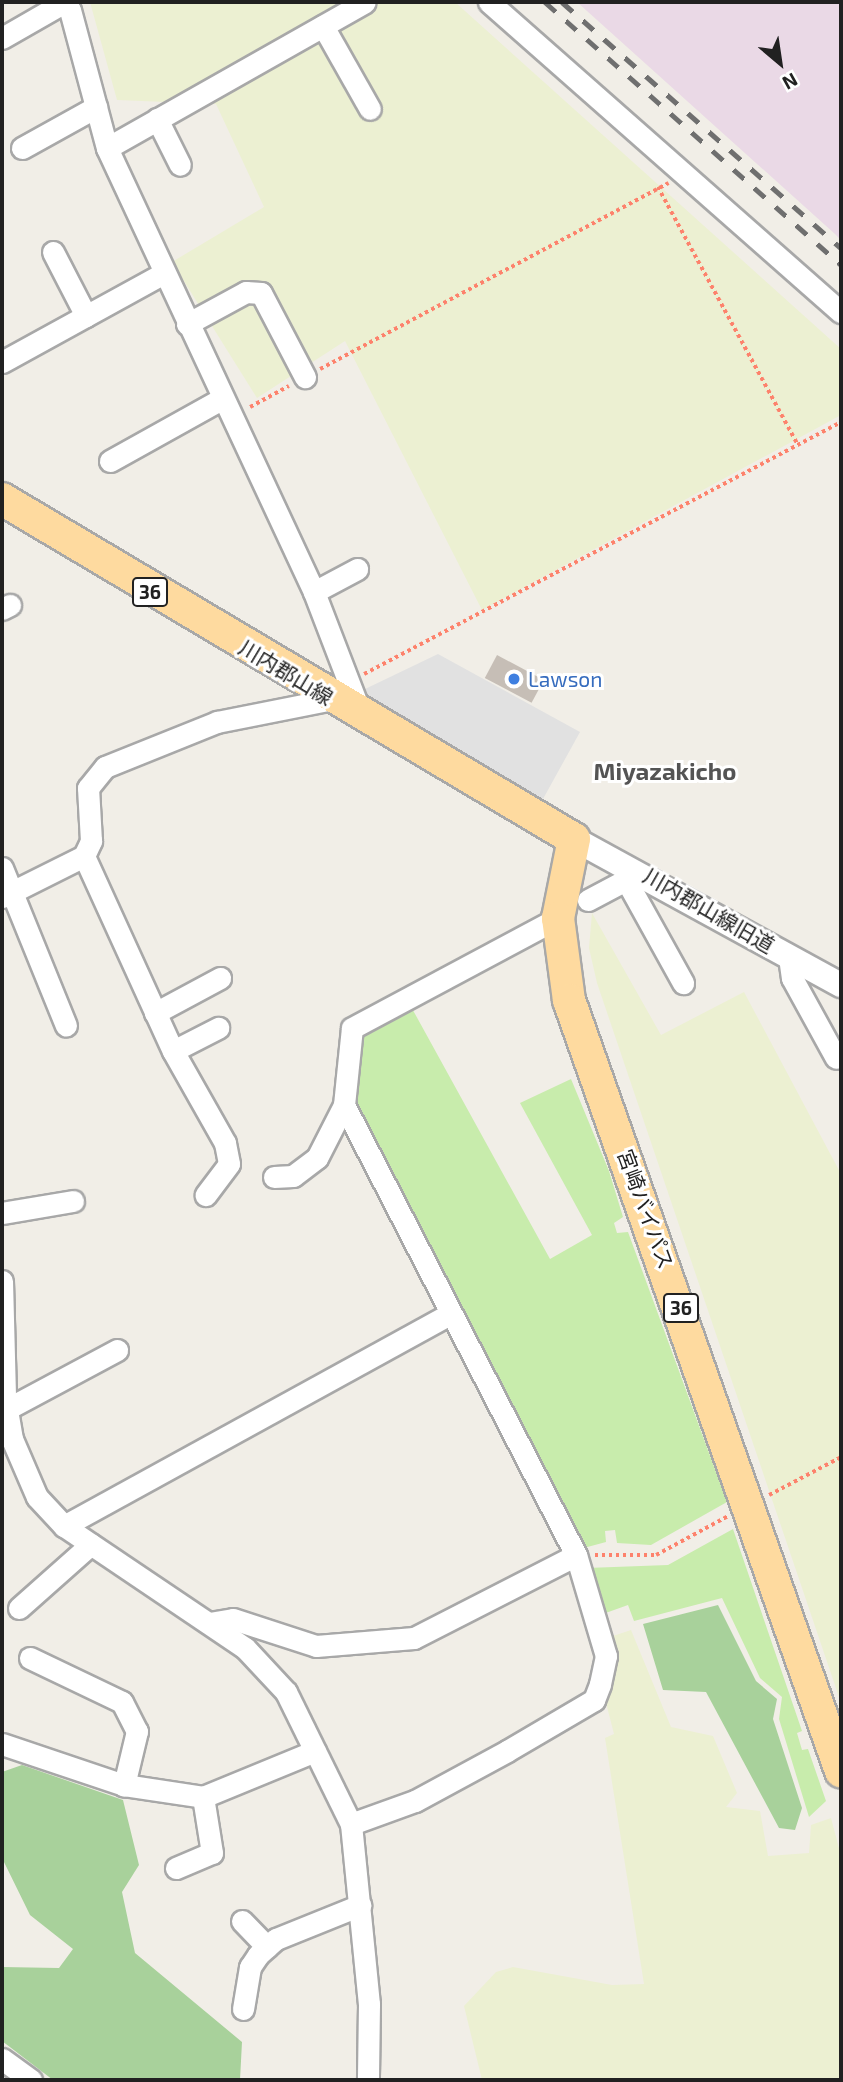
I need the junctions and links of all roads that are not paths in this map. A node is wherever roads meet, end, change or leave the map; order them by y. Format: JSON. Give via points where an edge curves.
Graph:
{"nodes":[{"id":1,"x":63,"y":2,"type":"edge"},
{"id":2,"x":365,"y":2,"type":"edge"},
{"id":3,"x":489,"y":2,"type":"edge"},
{"id":4,"x":323,"y":26,"type":"junction"},
{"id":5,"x":2,"y":38,"type":"edge"},
{"id":6,"x":96,"y":107,"type":"junction"},
{"id":7,"x":370,"y":109,"type":"dead end"},
{"id":8,"x":157,"y":119,"type":"junction"},
{"id":9,"x":22,"y":148,"type":"dead end"},
{"id":10,"x":107,"y":148,"type":"junction"},
{"id":11,"x":180,"y":165,"type":"dead end"},
{"id":12,"x":52,"y":252,"type":"dead end"},
{"id":13,"x":162,"y":274,"type":"junction"},
{"id":14,"x":841,"y":312,"type":"edge"},
{"id":15,"x":86,"y":316,"type":"junction"},
{"id":16,"x":187,"y":324,"type":"junction"},
{"id":17,"x":2,"y":362,"type":"edge"},
{"id":18,"x":305,"y":377,"type":"road end"},
{"id":19,"x":228,"y":407,"type":"junction"},
{"id":20,"x":110,"y":461,"type":"dead end"},
{"id":21,"x":2,"y":499,"type":"edge"},
{"id":22,"x":357,"y":569,"type":"dead end"},
{"id":23,"x":314,"y":592,"type":"junction"},
{"id":24,"x":342,"y":689,"type":"junction"},
{"id":25,"x":574,"y":839,"type":"junction"},
{"id":26,"x":84,"y":856,"type":"junction"},
{"id":27,"x":2,"y":868,"type":"edge"},
{"id":28,"x":634,"y":876,"type":"junction"},
{"id":29,"x":7,"y":894,"type":"edge"},
{"id":30,"x":588,"y":900,"type":"dead end"},
{"id":31,"x":558,"y":918,"type":"junction"},
{"id":32,"x":789,"y":957,"type":"junction"},
{"id":33,"x":220,"y":978,"type":"dead end"},
{"id":34,"x":683,"y":984,"type":"dead end"},
{"id":35,"x":841,"y":985,"type":"edge"},
{"id":36,"x":155,"y":1013,"type":"junction"},
{"id":37,"x":66,"y":1026,"type":"dead end"},
{"id":38,"x":218,"y":1028,"type":"dead end"},
{"id":39,"x":173,"y":1051,"type":"junction"},
{"id":40,"x":836,"y":1058,"type":"dead end"},
{"id":41,"x":344,"y":1105,"type":"junction"},
{"id":42,"x":274,"y":1177,"type":"dead end"},
{"id":43,"x":206,"y":1195,"type":"dead end"},
{"id":44,"x":73,"y":1201,"type":"dead end"},
{"id":45,"x":2,"y":1213,"type":"edge"},
{"id":46,"x":2,"y":1281,"type":"edge"},
{"id":47,"x":448,"y":1315,"type":"junction"},
{"id":48,"x":117,"y":1350,"type":"dead end"},
{"id":49,"x":7,"y":1409,"type":"junction"},
{"id":50,"x":64,"y":1526,"type":"junction"},
{"id":51,"x":91,"y":1544,"type":"junction"},
{"id":52,"x":576,"y":1555,"type":"junction"},
{"id":53,"x":19,"y":1608,"type":"dead end"},
{"id":54,"x":209,"y":1623,"type":"junction"},
{"id":55,"x":30,"y":1658,"type":"dead end"},
{"id":56,"x":2,"y":1744,"type":"edge"},
{"id":57,"x":315,"y":1751,"type":"junction"},
{"id":58,"x":841,"y":1771,"type":"edge"},
{"id":59,"x":124,"y":1785,"type":"junction"},
{"id":60,"x":203,"y":1797,"type":"junction"},
{"id":61,"x":351,"y":1824,"type":"junction"},
{"id":62,"x":176,"y":1868,"type":"dead end"},
{"id":63,"x":360,"y":1905,"type":"junction"},
{"id":64,"x":242,"y":1921,"type":"dead end"},
{"id":65,"x":267,"y":1947,"type":"junction"},
{"id":66,"x":243,"y":2009,"type":"dead end"},
{"id":67,"x":2,"y":2059,"type":"edge"},
{"id":68,"x":31,"y":2080,"type":"edge"},
{"id":69,"x":368,"y":2080,"type":"edge"}],
"edges":[{"from":1,"to":5,"type":"street"},
{"from":1,"to":6,"type":"street"},
{"from":2,"to":4,"type":"street"},
{"from":3,"to":14,"type":"street"},
{"from":4,"to":7,"type":"street"},
{"from":4,"to":8,"type":"street"},
{"from":6,"to":9,"type":"street"},
{"from":6,"to":10,"type":"street"},
{"from":8,"to":10,"type":"street"},
{"from":8,"to":11,"type":"street"},
{"from":10,"to":13,"type":"street"},
{"from":12,"to":15,"type":"street"},
{"from":13,"to":15,"type":"street"},
{"from":13,"to":16,"type":"street"},
{"from":15,"to":17,"type":"street"},
{"from":16,"to":18,"type":"street","via":[[246,292],[261,293]]},
{"from":16,"to":19,"type":"street"},
{"from":19,"to":20,"type":"street"},
{"from":19,"to":23,"type":"street"},
{"from":21,"to":24,"type":"main road","name":"川内郡山線","number":"36"},
{"from":22,"to":23,"type":"street"},
{"from":23,"to":24,"type":"street"},
{"from":24,"to":25,"type":"main road","name":"川内郡山線","number":"36","via":[[363,718]]},
{"from":24,"to":26,"type":"street","via":[[216,722],[105,767],[88,788],[91,841]]},
{"from":25,"to":28,"type":"street","name":"川内郡山線旧道"},
{"from":25,"to":31,"type":"main road","name":"宮崎バイパス","number":"36"},
{"from":26,"to":29,"type":"street"},
{"from":26,"to":36,"type":"street"},
{"from":27,"to":29,"type":"street"},
{"from":28,"to":30,"type":"street"},
{"from":28,"to":32,"type":"street","name":"川内郡山線旧道"},
{"from":28,"to":34,"type":"street"},
{"from":29,"to":37,"type":"street"},
{"from":31,"to":41,"type":"street","via":[[352,1028]]},
{"from":31,"to":58,"type":"main road","name":"宮崎バイパス","number":"36","via":[[569,1000]]},
{"from":32,"to":35,"type":"street","name":"川内郡山線旧道"},
{"from":32,"to":40,"type":"street","via":[[792,978]]},
{"from":33,"to":36,"type":"street"},
{"from":36,"to":39,"type":"street"},
{"from":38,"to":39,"type":"street"},
{"from":39,"to":43,"type":"street","via":[[217,1122],[227,1153],[222,1180]]},
{"from":41,"to":42,"type":"street","via":[[317,1158],[293,1176]]},
{"from":41,"to":47,"type":"street"},
{"from":44,"to":45,"type":"street"},
{"from":46,"to":49,"type":"street"},
{"from":47,"to":50,"type":"street"},
{"from":47,"to":52,"type":"street"},
{"from":48,"to":49,"type":"street"},
{"from":49,"to":50,"type":"street","via":[[37,1497]]},
{"from":50,"to":51,"type":"street"},
{"from":51,"to":53,"type":"street"},
{"from":51,"to":54,"type":"street"},
{"from":52,"to":54,"type":"street","via":[[414,1638],[316,1646],[233,1619]]},
{"from":52,"to":61,"type":"street","via":[[606,1656],[594,1700],[415,1801]]},
{"from":54,"to":57,"type":"street","via":[[286,1692]]},
{"from":55,"to":59,"type":"street","via":[[122,1702],[137,1731]]},
{"from":56,"to":59,"type":"street"},
{"from":57,"to":60,"type":"street"},
{"from":57,"to":61,"type":"street"},
{"from":59,"to":60,"type":"street"},
{"from":60,"to":62,"type":"street","via":[[212,1853]]},
{"from":61,"to":63,"type":"street"},
{"from":63,"to":65,"type":"street"},
{"from":63,"to":69,"type":"street"},
{"from":64,"to":65,"type":"street"},
{"from":65,"to":66,"type":"street","via":[[250,1967]]},
{"from":67,"to":68,"type":"street"}]}
